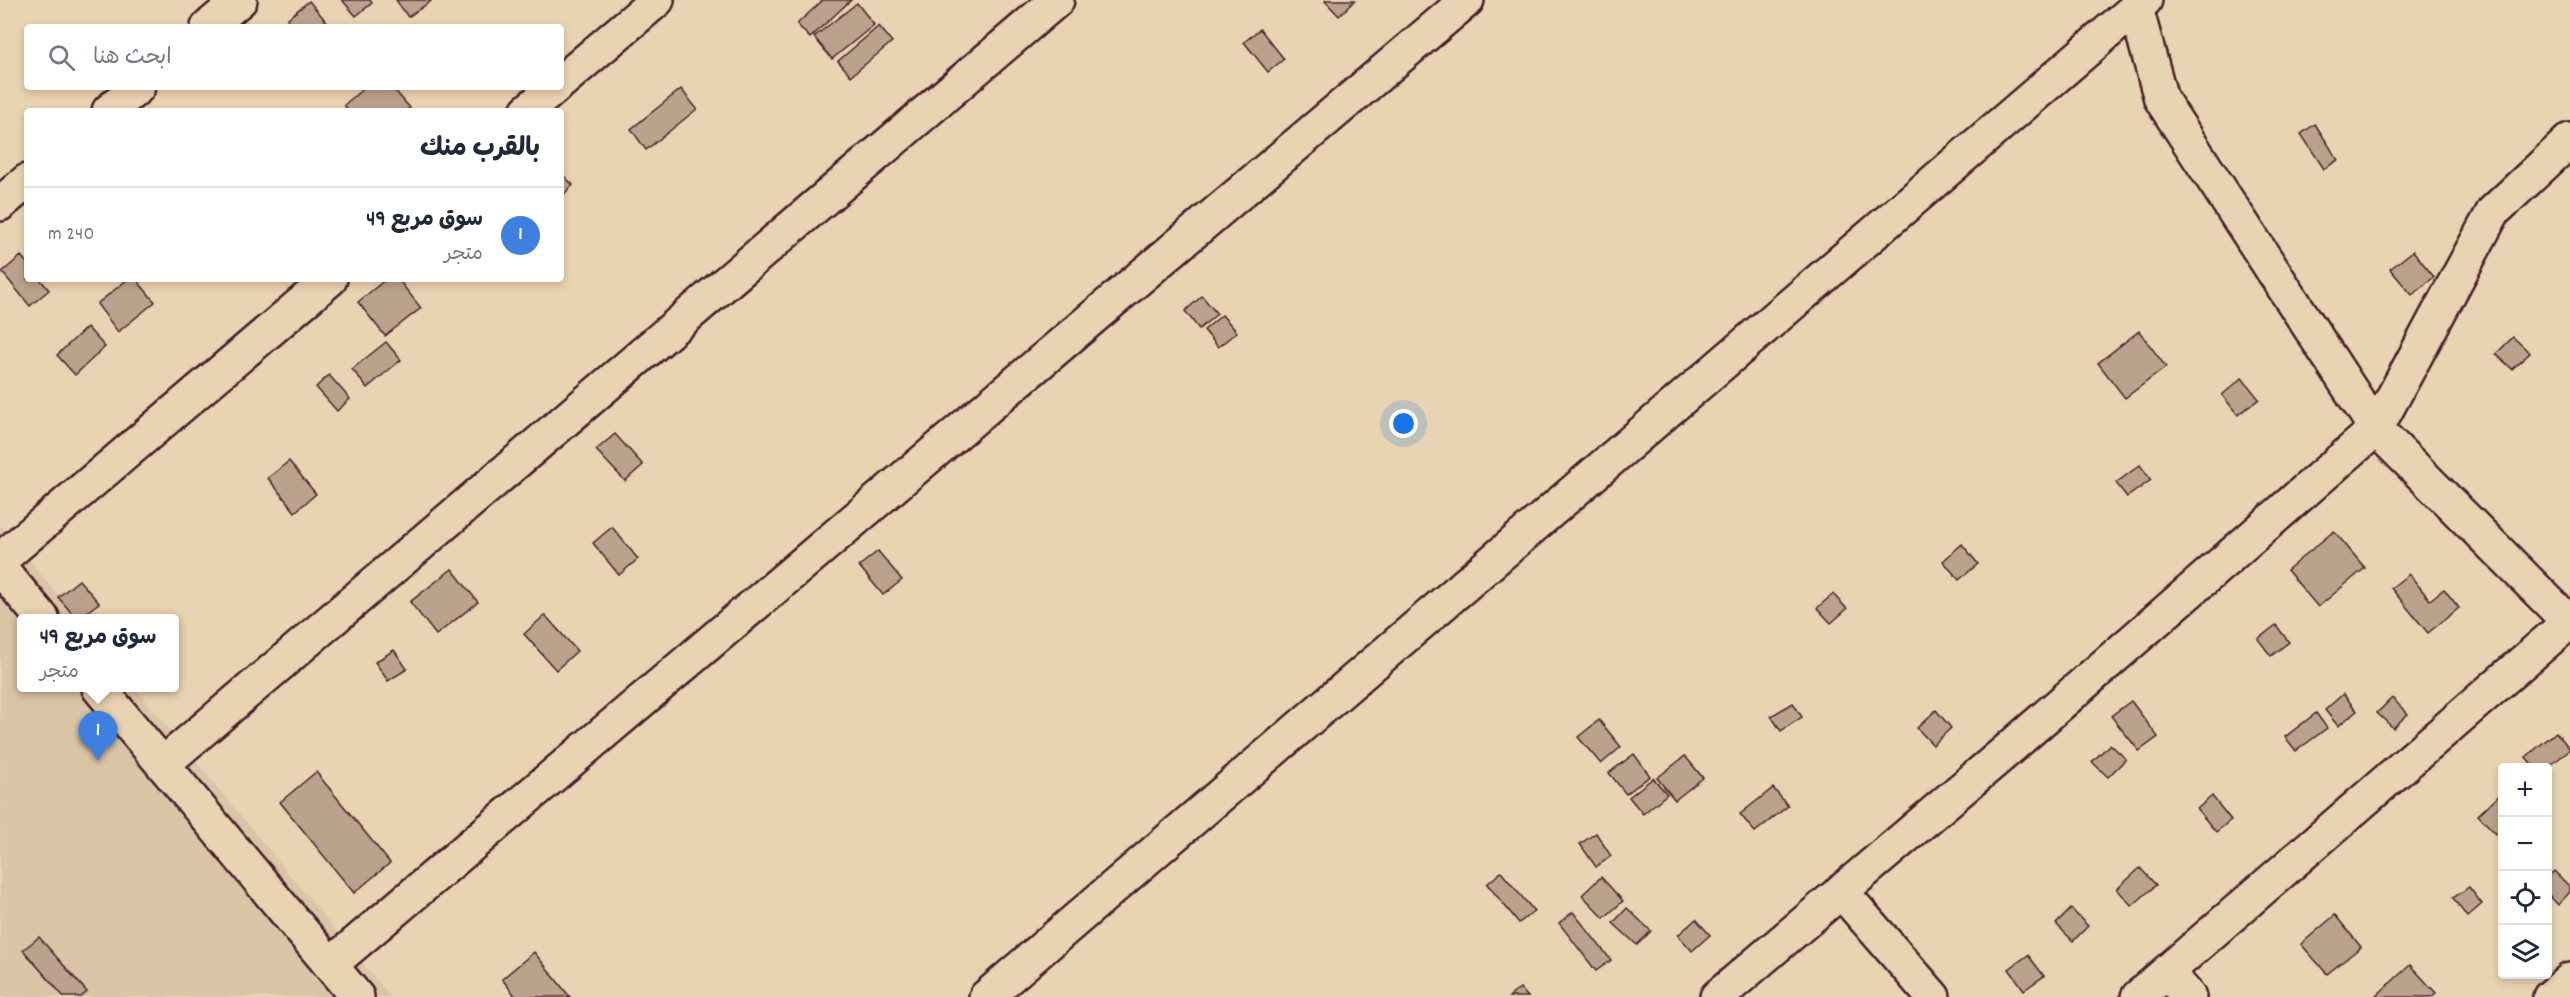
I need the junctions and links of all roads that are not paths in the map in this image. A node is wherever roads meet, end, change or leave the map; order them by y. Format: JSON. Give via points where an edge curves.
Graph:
{"nodes":[{"id":1,"x":240,"y":0,"type":"edge"},
{"id":2,"x":657,"y":0,"type":"edge"},
{"id":3,"x":1057,"y":0,"type":"edge"},
{"id":4,"x":1467,"y":0,"type":"edge"},
{"id":5,"x":2141,"y":4,"type":"edge"},
{"id":6,"x":212,"y":24,"type":"edge"},
{"id":7,"x":564,"y":79,"type":"edge"},
{"id":8,"x":134,"y":90,"type":"edge"},
{"id":9,"x":552,"y":90,"type":"edge"},
{"id":10,"x":113,"y":108,"type":"edge"},
{"id":11,"x":530,"y":108,"type":"edge"},
{"id":12,"x":2570,"y":140,"type":"edge"},
{"id":13,"x":24,"y":184,"type":"edge"},
{"id":14,"x":0,"y":204,"type":"edge"},
{"id":15,"x":326,"y":282,"type":"edge"},
{"id":16,"x":2376,"y":429,"type":"junction"},
{"id":17,"x":0,"y":560,"type":"edge"},
{"id":18,"x":0,"y":568,"type":"edge"},
{"id":19,"x":39,"y":614,"type":"edge"},
{"id":20,"x":2570,"y":622,"type":"edge"},
{"id":21,"x":103,"y":692,"type":"edge"},
{"id":22,"x":163,"y":764,"type":"junction"},
{"id":23,"x":1841,"y":891,"type":"junction"},
{"id":24,"x":330,"y":965,"type":"junction"},
{"id":25,"x":2168,"y":973,"type":"junction"},
{"id":26,"x":2570,"y":980,"type":"edge"},
{"id":27,"x":357,"y":997,"type":"edge"},
{"id":28,"x":986,"y":997,"type":"edge"},
{"id":29,"x":1717,"y":997,"type":"edge"},
{"id":30,"x":1933,"y":997,"type":"edge"},
{"id":31,"x":2138,"y":997,"type":"edge"},
{"id":32,"x":2189,"y":997,"type":"edge"},
{"id":33,"x":2550,"y":997,"type":"edge"}],
"edges":[{"from":1,"to":6,"type":"street"},
{"from":2,"to":7,"type":"street"},
{"from":3,"to":22,"type":"street"},
{"from":4,"to":24,"type":"street"},
{"from":5,"to":16,"type":"street","via":[[2161,99]]},
{"from":5,"to":28,"type":"street"},
{"from":8,"to":10,"type":"street"},
{"from":9,"to":11,"type":"street"},
{"from":12,"to":16,"type":"street","via":[[2493,212]]},
{"from":13,"to":14,"type":"street"},
{"from":15,"to":17,"type":"street"},
{"from":16,"to":20,"type":"street"},
{"from":16,"to":23,"type":"street"},
{"from":18,"to":19,"type":"street"},
{"from":20,"to":25,"type":"street"},
{"from":21,"to":22,"type":"street"},
{"from":22,"to":24,"type":"street"},
{"from":23,"to":29,"type":"street"},
{"from":23,"to":30,"type":"street"},
{"from":24,"to":27,"type":"street"},
{"from":25,"to":31,"type":"street"},
{"from":25,"to":32,"type":"street"},
{"from":26,"to":33,"type":"street"}]}
